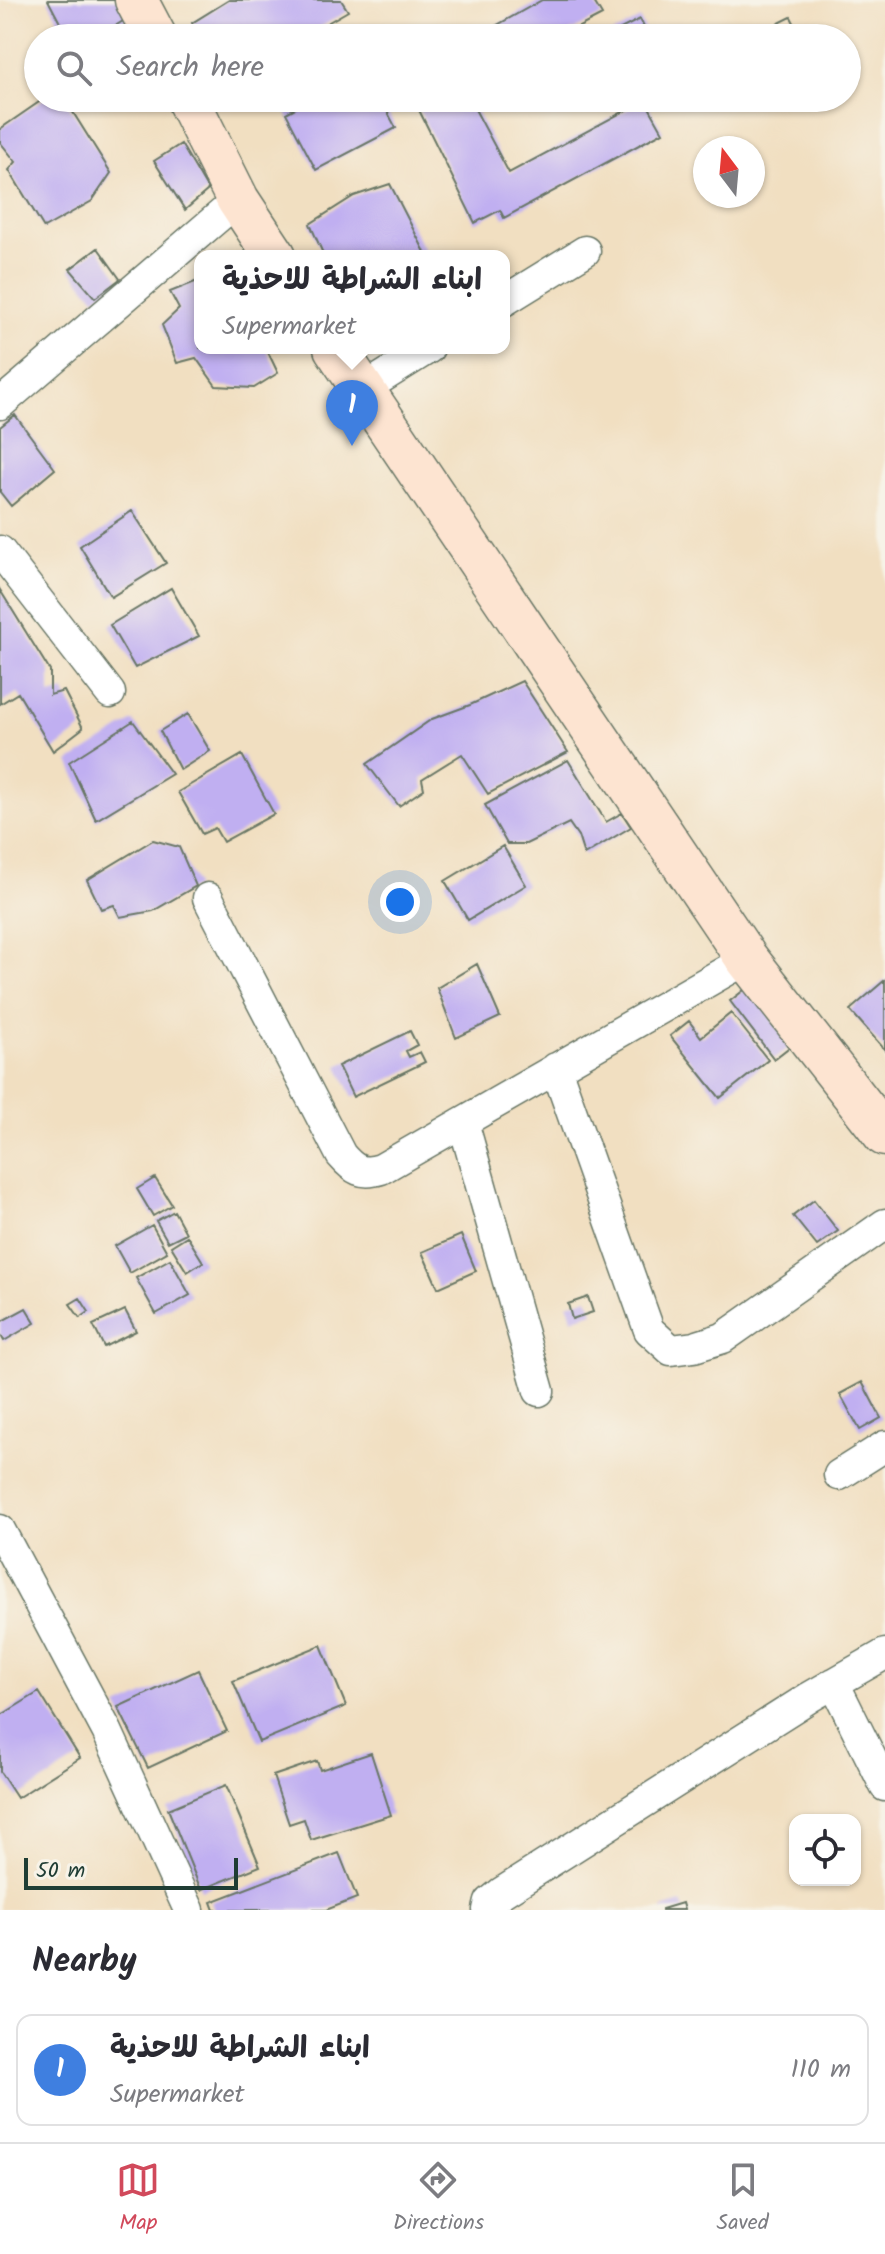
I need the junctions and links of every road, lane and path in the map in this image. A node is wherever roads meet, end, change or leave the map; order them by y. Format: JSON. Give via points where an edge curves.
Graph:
{"nodes":[{"id":1,"x":136,"y":0,"type":"edge"},
{"id":2,"x":149,"y":24,"type":"edge"},
{"id":3,"x":194,"y":112,"type":"edge"},
{"id":4,"x":238,"y":200,"type":"junction"},
{"id":5,"x":271,"y":250,"type":"edge"},
{"id":6,"x":585,"y":251,"type":"dead end"},
{"id":7,"x":510,"y":297,"type":"edge"},
{"id":8,"x":339,"y":354,"type":"edge"},
{"id":9,"x":419,"y":354,"type":"edge"},
{"id":10,"x":362,"y":390,"type":"junction"},
{"id":11,"x":0,"y":404,"type":"edge"},
{"id":12,"x":0,"y":551,"type":"edge"},
{"id":13,"x":110,"y":693,"type":"dead end"},
{"id":14,"x":208,"y":898,"type":"dead end"},
{"id":15,"x":747,"y":959,"type":"junction"},
{"id":16,"x":556,"y":1068,"type":"junction"},
{"id":17,"x":879,"y":1116,"type":"edge"},
{"id":18,"x":463,"y":1122,"type":"junction"},
{"id":19,"x":885,"y":1224,"type":"edge"},
{"id":20,"x":539,"y":1391,"type":"dead end"},
{"id":21,"x":885,"y":1446,"type":"edge"},
{"id":22,"x":839,"y":1475,"type":"dead end"},
{"id":23,"x":0,"y":1530,"type":"edge"},
{"id":24,"x":885,"y":1654,"type":"edge"},
{"id":25,"x":834,"y":1683,"type":"junction"},
{"id":26,"x":882,"y":1772,"type":"edge"},
{"id":27,"x":189,"y":1910,"type":"edge"},
{"id":28,"x":488,"y":1910,"type":"edge"}],
"edges":[{"from":1,"to":2,"type":"street"},
{"from":3,"to":4,"type":"street"},
{"from":4,"to":5,"type":"street"},
{"from":4,"to":11,"type":"street"},
{"from":6,"to":7,"type":"street"},
{"from":8,"to":10,"type":"street"},
{"from":9,"to":10,"type":"street"},
{"from":10,"to":15,"type":"street"},
{"from":12,"to":13,"type":"street"},
{"from":14,"to":18,"type":"street","via":[[353,1169],[366,1174],[381,1169]]},
{"from":15,"to":16,"type":"street"},
{"from":15,"to":17,"type":"street"},
{"from":16,"to":18,"type":"street"},
{"from":16,"to":19,"type":"street","via":[[649,1330],[671,1350],[723,1338]]},
{"from":18,"to":20,"type":"street"},
{"from":21,"to":22,"type":"street"},
{"from":23,"to":27,"type":"street","via":[[107,1731]]},
{"from":24,"to":25,"type":"street"},
{"from":25,"to":26,"type":"street"},
{"from":25,"to":28,"type":"street","via":[[501,1893]]}]}
